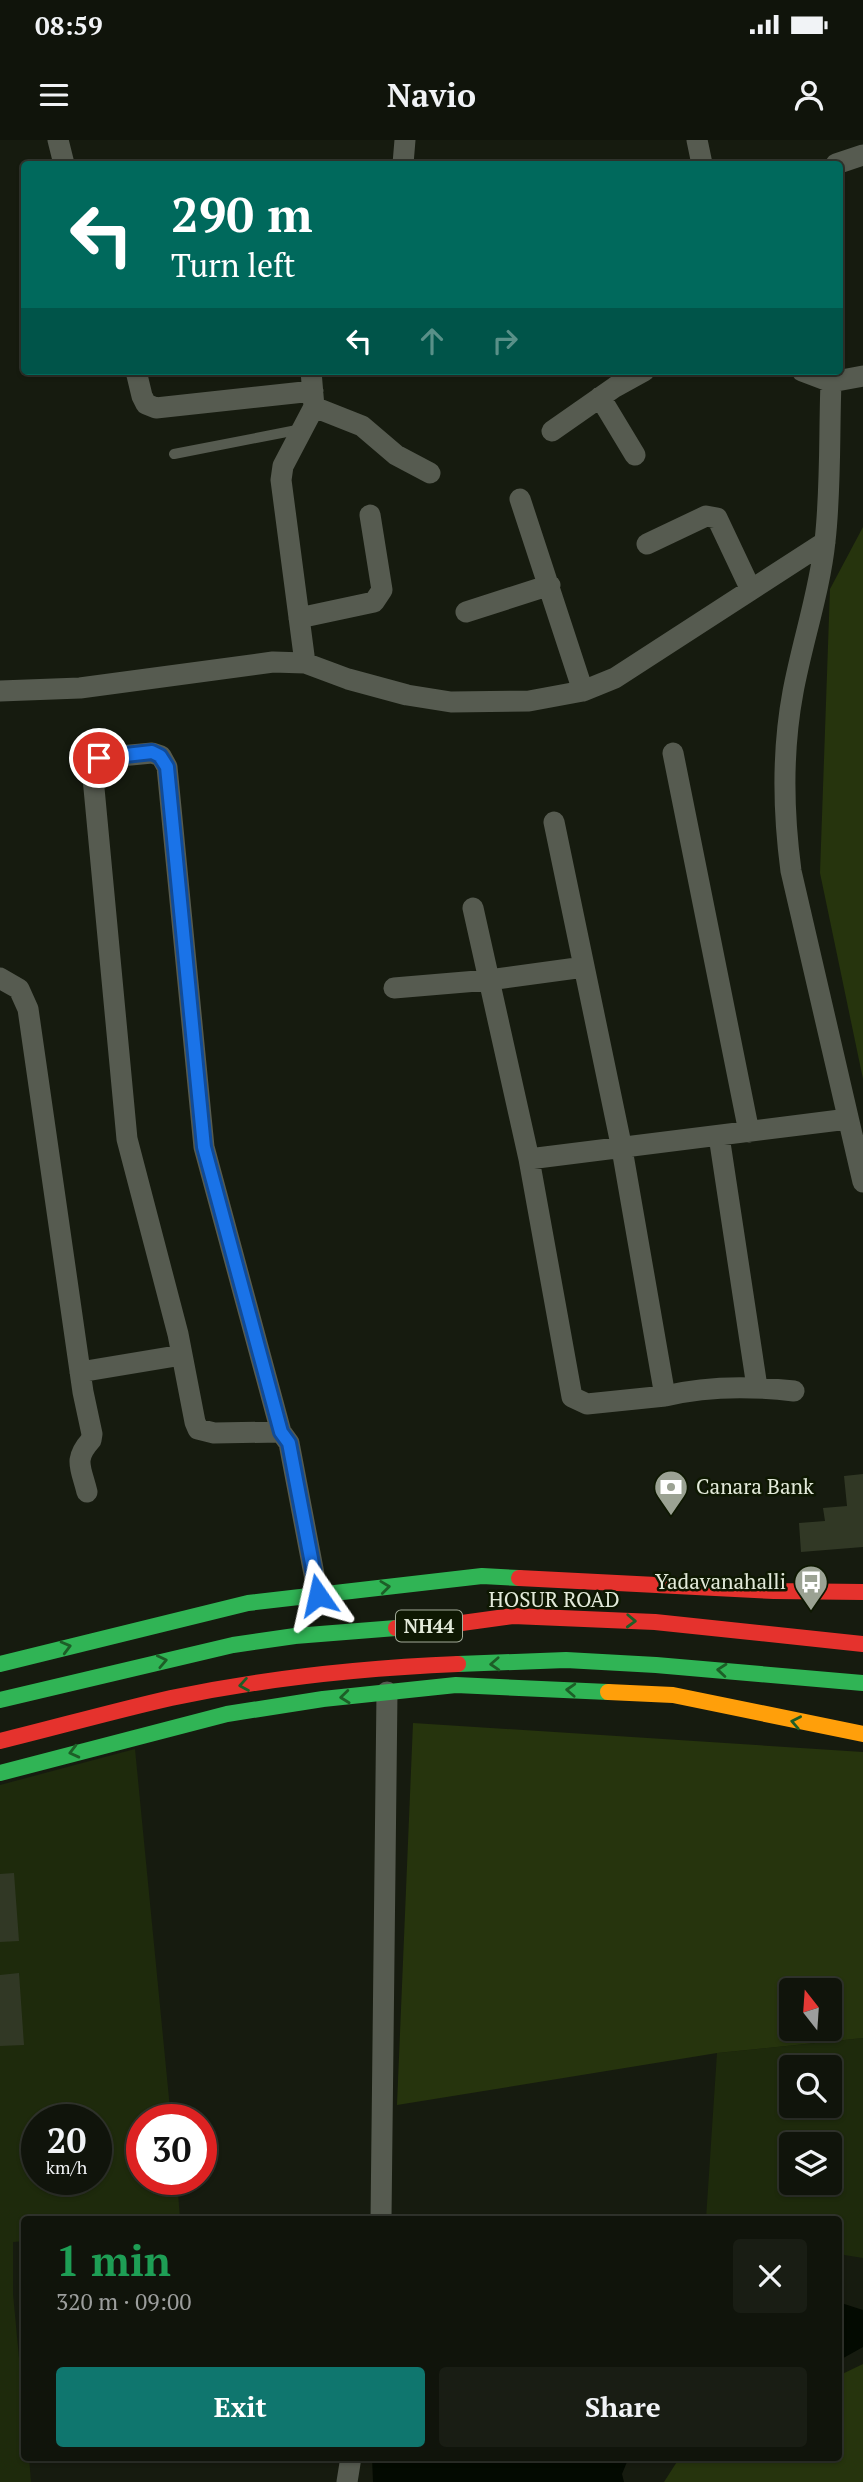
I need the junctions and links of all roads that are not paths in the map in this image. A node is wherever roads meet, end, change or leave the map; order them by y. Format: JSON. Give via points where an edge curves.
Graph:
{"nodes":[{"id":1,"x":58,"y":140,"type":"edge"},
{"id":2,"x":405,"y":140,"type":"edge"},
{"id":3,"x":698,"y":140,"type":"edge"},
{"id":4,"x":863,"y":155,"type":"edge"},
{"id":5,"x":63,"y":161,"type":"edge"},
{"id":6,"x":402,"y":161,"type":"edge"},
{"id":7,"x":702,"y":161,"type":"edge"},
{"id":8,"x":843,"y":162,"type":"edge"},
{"id":9,"x":137,"y":375,"type":"edge"},
{"id":10,"x":637,"y":375,"type":"edge"},
{"id":11,"x":813,"y":375,"type":"edge"},
{"id":12,"x":863,"y":376,"type":"edge"},
{"id":13,"x":831,"y":382,"type":"junction"},
{"id":14,"x":312,"y":389,"type":"edge"},
{"id":15,"x":600,"y":397,"type":"junction"},
{"id":16,"x":302,"y":429,"type":"junction"},
{"id":17,"x":552,"y":431,"type":"dead end"},
{"id":18,"x":174,"y":454,"type":"dead end"},
{"id":19,"x":635,"y":455,"type":"dead end"},
{"id":20,"x":430,"y":473,"type":"dead end"},
{"id":21,"x":520,"y":499,"type":"dead end"},
{"id":22,"x":370,"y":515,"type":"dead end"},
{"id":23,"x":825,"y":542,"type":"junction"},
{"id":24,"x":647,"y":544,"type":"dead end"},
{"id":25,"x":550,"y":585,"type":"junction"},
{"id":26,"x":751,"y":590,"type":"junction"},
{"id":27,"x":466,"y":612,"type":"dead end"},
{"id":28,"x":299,"y":618,"type":"junction"},
{"id":29,"x":305,"y":663,"type":"junction"},
{"id":30,"x":0,"y":691,"type":"edge"},
{"id":31,"x":583,"y":691,"type":"junction"},
{"id":32,"x":673,"y":753,"type":"dead end"},
{"id":33,"x":554,"y":822,"type":"dead end"},
{"id":34,"x":473,"y":908,"type":"dead end"},
{"id":35,"x":584,"y":967,"type":"junction"},
{"id":36,"x":0,"y":978,"type":"edge"},
{"id":37,"x":489,"y":980,"type":"junction"},
{"id":38,"x":394,"y":988,"type":"dead end"},
{"id":39,"x":848,"y":1119,"type":"junction"},
{"id":40,"x":750,"y":1132,"type":"junction"},
{"id":41,"x":719,"y":1136,"type":"junction"},
{"id":42,"x":622,"y":1149,"type":"junction"},
{"id":43,"x":529,"y":1159,"type":"junction"},
{"id":44,"x":863,"y":1182,"type":"edge"},
{"id":45,"x":182,"y":1355,"type":"junction"},
{"id":46,"x":80,"y":1372,"type":"junction"},
{"id":47,"x":757,"y":1387,"type":"junction"},
{"id":48,"x":794,"y":1391,"type":"dead end"},
{"id":49,"x":665,"y":1395,"type":"junction"},
{"id":50,"x":281,"y":1432,"type":"junction"},
{"id":51,"x":87,"y":1492,"type":"dead end"},
{"id":52,"x":863,"y":1592,"type":"edge"},
{"id":53,"x":318,"y":1595,"type":"junction"},
{"id":54,"x":863,"y":1644,"type":"edge"},
{"id":55,"x":0,"y":1664,"type":"edge"},
{"id":56,"x":863,"y":1683,"type":"edge"},
{"id":57,"x":387,"y":1692,"type":"junction"},
{"id":58,"x":0,"y":1700,"type":"edge"},
{"id":59,"x":106,"y":1715,"type":"junction"},
{"id":60,"x":863,"y":1734,"type":"edge"},
{"id":61,"x":0,"y":1741,"type":"edge"},
{"id":62,"x":114,"y":1742,"type":"junction"},
{"id":63,"x":0,"y":1773,"type":"edge"},
{"id":64,"x":381,"y":2216,"type":"edge"},
{"id":65,"x":350,"y":2461,"type":"edge"},
{"id":66,"x":347,"y":2482,"type":"edge"}],
"edges":[{"from":1,"to":5,"type":"street"},
{"from":2,"to":6,"type":"street"},
{"from":3,"to":7,"type":"street"},
{"from":4,"to":8,"type":"street"},
{"from":9,"to":14,"type":"street","via":[[146,404],[156,408]]},
{"from":10,"to":15,"type":"street"},
{"from":11,"to":13,"type":"street"},
{"from":12,"to":13,"type":"street"},
{"from":13,"to":23,"type":"street"},
{"from":14,"to":16,"type":"street"},
{"from":14,"to":20,"type":"street","via":[[396,454]]},
{"from":15,"to":17,"type":"street"},
{"from":15,"to":19,"type":"street"},
{"from":16,"to":18,"type":"lane"},
{"from":16,"to":28,"type":"street","via":[[281,480]]},
{"from":21,"to":25,"type":"street"},
{"from":22,"to":28,"type":"street","via":[[380,597]]},
{"from":23,"to":26,"type":"street"},
{"from":23,"to":39,"type":"street","via":[[787,730],[786,839]]},
{"from":24,"to":26,"type":"street","via":[[705,516],[717,518]]},
{"from":25,"to":27,"type":"street"},
{"from":25,"to":31,"type":"street"},
{"from":26,"to":31,"type":"street","via":[[615,678]]},
{"from":28,"to":29,"type":"street"},
{"from":29,"to":30,"type":"street","via":[[272,662],[80,688]]},
{"from":29,"to":31,"type":"street","via":[[407,695],[451,702],[529,701]]},
{"from":32,"to":40,"type":"street"},
{"from":33,"to":35,"type":"street"},
{"from":34,"to":37,"type":"street"},
{"from":35,"to":37,"type":"street"},
{"from":35,"to":42,"type":"street"},
{"from":36,"to":46,"type":"street","via":[[19,989],[28,1009]]},
{"from":37,"to":38,"type":"street"},
{"from":37,"to":43,"type":"street"},
{"from":39,"to":40,"type":"street"},
{"from":39,"to":44,"type":"street"},
{"from":40,"to":41,"type":"street"},
{"from":41,"to":42,"type":"street"},
{"from":41,"to":47,"type":"street"},
{"from":42,"to":43,"type":"street"},
{"from":42,"to":49,"type":"street"},
{"from":43,"to":49,"type":"street","via":[[572,1397],[587,1404]]},
{"from":45,"to":46,"type":"street"},
{"from":45,"to":50,"type":"street","via":[[198,1429]]},
{"from":45,"to":50,"type":"street","via":[[127,1139],[92,767],[99,758],[152,752],[167,767],[204,1147]]},
{"from":46,"to":51,"type":"street","via":[[92,1434],[79,1459]]},
{"from":47,"to":48,"type":"street"},
{"from":47,"to":49,"type":"street"},
{"from":50,"to":53,"type":"street","via":[[289,1443]]},
{"from":53,"to":52,"type":"main road","one_way":true,"via":[[482,1576]]},
{"from":55,"to":53,"type":"main road","one_way":true,"via":[[248,1603]]},
{"from":58,"to":54,"type":"main road","name":"HOSUR ROAD","number":"NH44","one_way":true,"via":[[233,1646],[513,1616],[655,1622]]},
{"from":56,"to":59,"type":"main road","number":"NH44","one_way":true,"via":[[566,1660],[396,1667],[278,1679]]},
{"from":60,"to":57,"type":"main road","one_way":true,"via":[[673,1695],[456,1685]]},
{"from":57,"to":62,"type":"main road","one_way":true,"via":[[227,1714]]},
{"from":57,"to":64,"type":"street"},
{"from":59,"to":61,"type":"main road","number":"NH44"},
{"from":59,"to":62,"type":"main road"},
{"from":62,"to":63,"type":"main road","one_way":true},
{"from":65,"to":66,"type":"street"}]}
